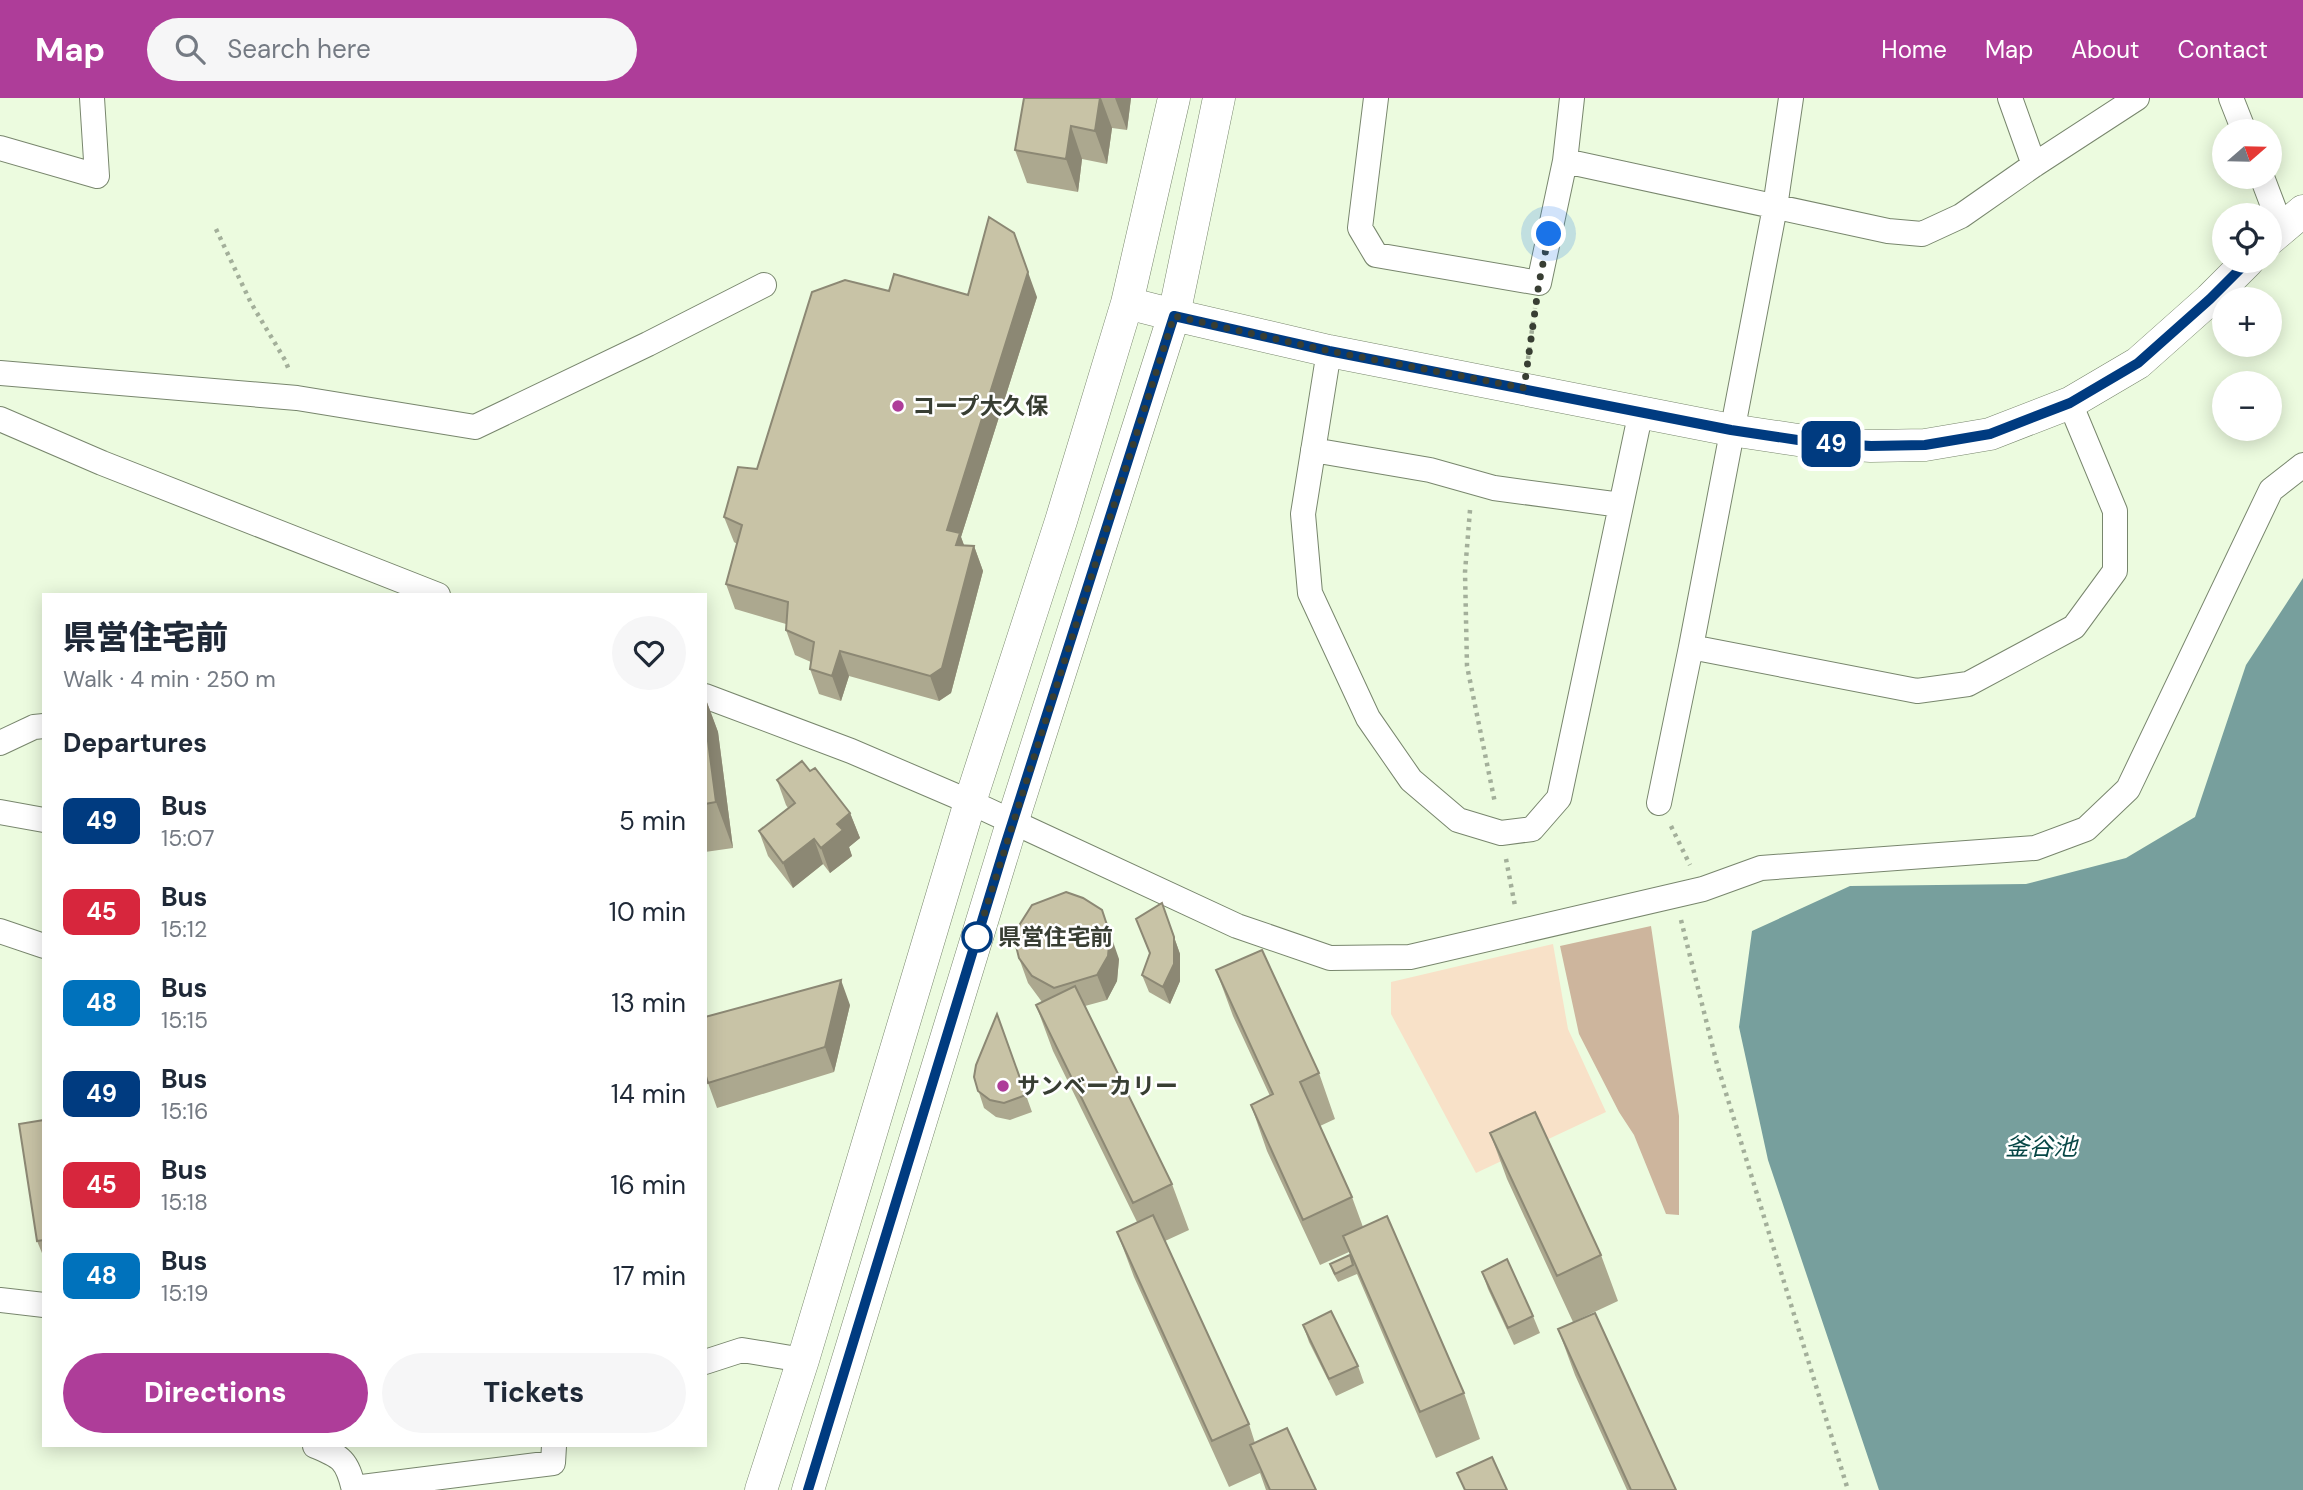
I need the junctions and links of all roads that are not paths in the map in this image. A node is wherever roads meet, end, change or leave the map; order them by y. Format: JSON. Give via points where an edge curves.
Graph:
{"nodes":[{"id":1,"x":92,"y":98,"type":"edge"},
{"id":2,"x":1174,"y":98,"type":"edge"},
{"id":3,"x":1219,"y":98,"type":"edge"},
{"id":4,"x":1376,"y":98,"type":"edge"},
{"id":5,"x":1572,"y":98,"type":"edge"},
{"id":6,"x":1791,"y":98,"type":"edge"},
{"id":7,"x":2010,"y":98,"type":"edge"},
{"id":8,"x":2137,"y":98,"type":"edge"},
{"id":9,"x":2231,"y":98,"type":"edge"},
{"id":10,"x":2239,"y":119,"type":"edge"},
{"id":11,"x":0,"y":148,"type":"edge"},
{"id":12,"x":1565,"y":161,"type":"junction"},
{"id":13,"x":2034,"y":165,"type":"junction"},
{"id":14,"x":2268,"y":189,"type":"edge"},
{"id":15,"x":1775,"y":207,"type":"junction"},
{"id":16,"x":2285,"y":226,"type":"edge"},
{"id":17,"x":2236,"y":273,"type":"edge"},
{"id":18,"x":764,"y":285,"type":"dead end"},
{"id":19,"x":1127,"y":303,"type":"junction"},
{"id":20,"x":1174,"y":316,"type":"junction"},
{"id":21,"x":1329,"y":351,"type":"junction"},
{"id":22,"x":0,"y":373,"type":"edge"},
{"id":23,"x":2070,"y":403,"type":"junction"},
{"id":24,"x":1641,"y":411,"type":"junction"},
{"id":25,"x":0,"y":419,"type":"edge"},
{"id":26,"x":1731,"y":430,"type":"junction"},
{"id":27,"x":1313,"y":450,"type":"junction"},
{"id":28,"x":2303,"y":465,"type":"edge"},
{"id":29,"x":1621,"y":505,"type":"junction"},
{"id":30,"x":433,"y":593,"type":"edge"},
{"id":31,"x":1691,"y":646,"type":"junction"},
{"id":32,"x":707,"y":697,"type":"edge"},
{"id":33,"x":42,"y":726,"type":"edge"},
{"id":34,"x":0,"y":744,"type":"edge"},
{"id":35,"x":970,"y":802,"type":"junction"},
{"id":36,"x":1659,"y":803,"type":"road end"},
{"id":37,"x":0,"y":812,"type":"edge"},
{"id":38,"x":42,"y":820,"type":"edge"},
{"id":39,"x":1012,"y":823,"type":"junction"},
{"id":40,"x":0,"y":932,"type":"edge"},
{"id":41,"x":42,"y":945,"type":"edge"},
{"id":42,"x":0,"y":1300,"type":"edge"},
{"id":43,"x":42,"y":1306,"type":"edge"},
{"id":44,"x":803,"y":1360,"type":"junction"},
{"id":45,"x":707,"y":1361,"type":"edge"},
{"id":46,"x":320,"y":1447,"type":"edge"},
{"id":47,"x":554,"y":1447,"type":"edge"},
{"id":48,"x":342,"y":1451,"type":"edge"},
{"id":49,"x":354,"y":1489,"type":"edge"},
{"id":50,"x":761,"y":1490,"type":"edge"},
{"id":51,"x":808,"y":1490,"type":"edge"}],
"edges":[{"from":1,"to":11,"type":"street","via":[[97,176]]},
{"from":2,"to":19,"type":"street"},
{"from":3,"to":20,"type":"street"},
{"from":4,"to":12,"type":"street","via":[[1360,228],[1376,255],[1539,283]]},
{"from":5,"to":12,"type":"street"},
{"from":6,"to":15,"type":"street"},
{"from":7,"to":13,"type":"street"},
{"from":8,"to":13,"type":"street"},
{"from":9,"to":10,"type":"street"},
{"from":12,"to":15,"type":"street"},
{"from":13,"to":15,"type":"street","via":[[1961,216],[1922,234]]},
{"from":14,"to":16,"type":"street"},
{"from":15,"to":26,"type":"street"},
{"from":17,"to":23,"type":"street","via":[[2138,363]]},
{"from":18,"to":22,"type":"street","via":[[475,426],[298,398]]},
{"from":19,"to":20,"type":"street"},
{"from":19,"to":35,"type":"street"},
{"from":20,"to":21,"type":"street"},
{"from":20,"to":39,"type":"street"},
{"from":21,"to":24,"type":"street"},
{"from":21,"to":27,"type":"street"},
{"from":23,"to":26,"type":"street","via":[[1990,434],[1925,445],[1811,442]]},
{"from":23,"to":31,"type":"street","via":[[2115,511],[2115,571],[2074,627],[1968,684],[1917,691]]},
{"from":24,"to":26,"type":"street"},
{"from":24,"to":29,"type":"street"},
{"from":25,"to":30,"type":"street"},
{"from":26,"to":31,"type":"street"},
{"from":27,"to":29,"type":"street","via":[[1430,470],[1494,488]]},
{"from":27,"to":29,"type":"street","via":[[1303,514],[1310,593],[1368,718],[1411,780],[1458,820],[1501,833],[1532,829],[1559,798]]},
{"from":28,"to":39,"type":"street","via":[[2271,490],[2128,789],[2086,829],[2035,848],[1761,868],[1703,889],[1410,957],[1329,958],[1237,926]]},
{"from":31,"to":36,"type":"street"},
{"from":32,"to":35,"type":"street"},
{"from":33,"to":34,"type":"street"},
{"from":35,"to":39,"type":"street"},
{"from":35,"to":44,"type":"street"},
{"from":37,"to":38,"type":"street"},
{"from":39,"to":51,"type":"street"},
{"from":40,"to":41,"type":"street"},
{"from":42,"to":43,"type":"street"},
{"from":44,"to":45,"type":"street","via":[[742,1350]]},
{"from":44,"to":50,"type":"street"},
{"from":46,"to":48,"type":"street"},
{"from":47,"to":49,"type":"street","via":[[553,1463]]},
{"from":48,"to":49,"type":"street"}]}
